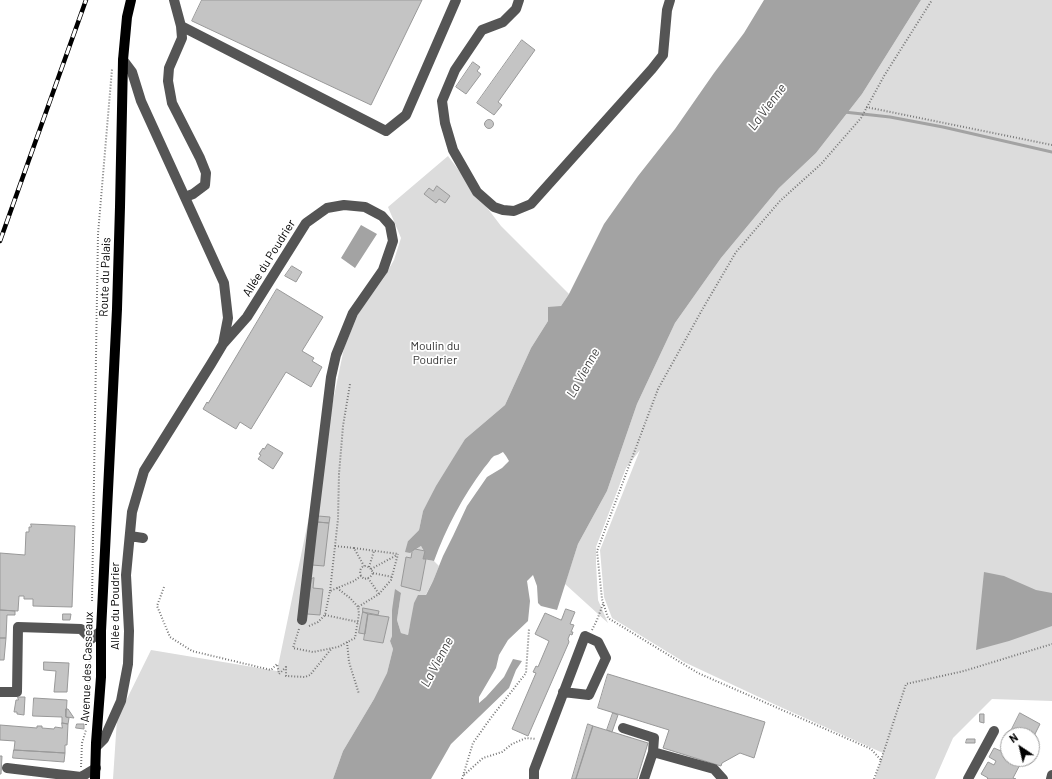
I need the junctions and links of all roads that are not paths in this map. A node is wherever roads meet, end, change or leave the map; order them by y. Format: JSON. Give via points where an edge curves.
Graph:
{"nodes":[{"id":1,"x":131,"y":0,"type":"edge"},
{"id":2,"x":174,"y":0,"type":"edge"},
{"id":3,"x":456,"y":0,"type":"edge"},
{"id":4,"x":519,"y":0,"type":"edge"},
{"id":5,"x":670,"y":0,"type":"edge"},
{"id":6,"x":181,"y":26,"type":"junction"},
{"id":7,"x":118,"y":62,"type":"junction"},
{"id":8,"x":185,"y":197,"type":"junction"},
{"id":9,"x":223,"y":344,"type":"junction"},
{"id":10,"x":130,"y":536,"type":"junction"},
{"id":11,"x":143,"y":538,"type":"dead end"},
{"id":12,"x":105,"y":556,"type":"joint"},
{"id":13,"x":302,"y":620,"type":"road end"},
{"id":14,"x":101,"y":631,"type":"junction"},
{"id":15,"x":0,"y":692,"type":"edge"},
{"id":16,"x":563,"y":692,"type":"junction"},
{"id":17,"x":623,"y":728,"type":"dead end"},
{"id":18,"x":994,"y":731,"type":"dead end"},
{"id":19,"x":96,"y":747,"type":"junction"},
{"id":20,"x":653,"y":752,"type":"junction"},
{"id":21,"x":7,"y":768,"type":"dead end"},
{"id":22,"x":96,"y":768,"type":"junction"},
{"id":23,"x":1052,"y":775,"type":"edge"},
{"id":24,"x":95,"y":779,"type":"edge"},
{"id":25,"x":534,"y":779,"type":"edge"},
{"id":26,"x":644,"y":779,"type":"edge"},
{"id":27,"x":723,"y":779,"type":"edge"},
{"id":28,"x":968,"y":779,"type":"edge"},
{"id":29,"x":1051,"y":779,"type":"edge"}],
"edges":[{"from":1,"to":7,"type":"main road","name":"Route du Palais"},
{"from":2,"to":6,"type":"street"},
{"from":3,"to":6,"type":"street","via":[[406,115],[386,130]]},
{"from":4,"to":5,"type":"street","via":[[516,9],[503,22],[482,30],[455,70],[442,101],[453,150],[477,192],[494,207],[514,211],[531,204],[663,55]]},
{"from":6,"to":8,"type":"street","via":[[182,38],[169,68],[168,81],[172,103],[206,173],[205,185],[194,194]]},
{"from":7,"to":8,"type":"street","via":[[132,72],[141,101]]},
{"from":7,"to":12,"type":"main road","name":"Route du Palais","via":[[120,207]]},
{"from":8,"to":9,"type":"street","via":[[224,283],[228,318]]},
{"from":9,"to":10,"type":"street","name":"Allée du Poudrier","via":[[144,471],[132,512]]},
{"from":9,"to":13,"type":"street","name":"Allée du Poudrier","via":[[248,317],[306,223],[327,208],[344,205],[364,207],[382,216],[390,225],[393,241],[382,270],[353,313],[330,377]]},
{"from":10,"to":11,"type":"street"},
{"from":10,"to":19,"type":"street","name":"Allée du Poudrier","via":[[126,575],[128,664],[121,701],[104,739]]},
{"from":12,"to":14,"type":"main road","name":"Avenue des Casseaux"},
{"from":14,"to":15,"type":"street","via":[[91,639],[81,629],[18,626],[17,692]]},
{"from":14,"to":19,"type":"main road","name":"Avenue des Casseaux"},
{"from":16,"to":16,"type":"street","via":[[589,695],[606,658],[598,642],[585,636]]},
{"from":16,"to":25,"type":"street","via":[[534,770]]},
{"from":17,"to":20,"type":"street","via":[[654,738]]},
{"from":18,"to":28,"type":"street"},
{"from":19,"to":22,"type":"main road","name":"Avenue des Casseaux"},
{"from":20,"to":26,"type":"street"},
{"from":20,"to":27,"type":"street","via":[[714,769]]},
{"from":21,"to":22,"type":"street","via":[[81,777]]},
{"from":22,"to":24,"type":"main road","name":"Avenue des Casseaux"},
{"from":23,"to":29,"type":"street"}]}
